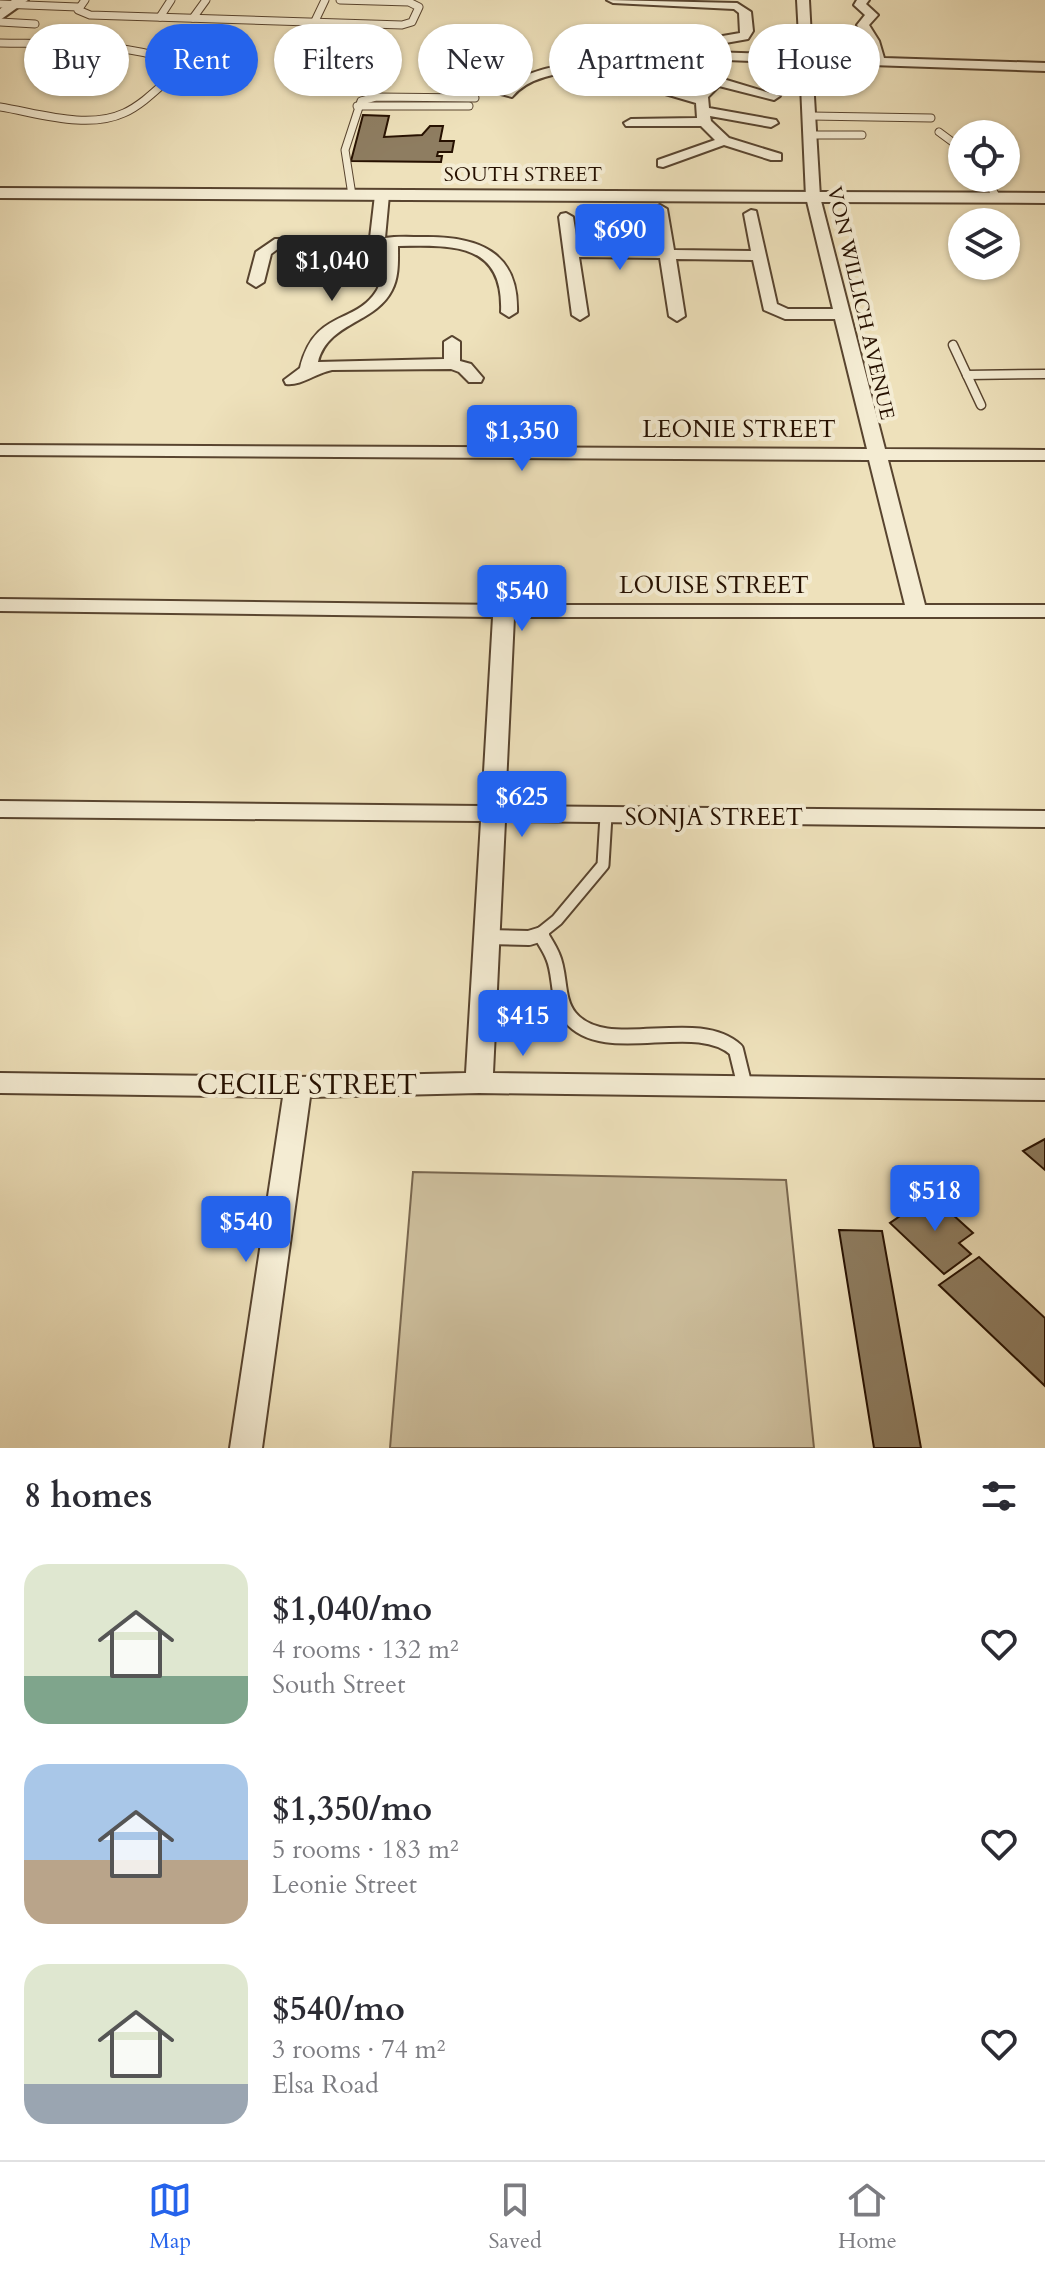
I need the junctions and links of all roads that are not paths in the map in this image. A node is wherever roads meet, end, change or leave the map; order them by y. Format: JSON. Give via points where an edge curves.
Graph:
{"nodes":[{"id":1,"x":85,"y":0,"type":"edge"},
{"id":2,"x":171,"y":0,"type":"edge"},
{"id":3,"x":206,"y":0,"type":"edge"},
{"id":4,"x":325,"y":0,"type":"edge"},
{"id":5,"x":340,"y":0,"type":"edge"},
{"id":6,"x":613,"y":0,"type":"edge"},
{"id":7,"x":803,"y":0,"type":"edge"},
{"id":8,"x":863,"y":0,"type":"edge"},
{"id":9,"x":8,"y":2,"type":"edge"},
{"id":10,"x":78,"y":7,"type":"junction"},
{"id":11,"x":160,"y":17,"type":"junction"},
{"id":12,"x":193,"y":18,"type":"junction"},
{"id":13,"x":0,"y":19,"type":"edge"},
{"id":14,"x":313,"y":22,"type":"junction"},
{"id":15,"x":35,"y":24,"type":"dead end"},
{"id":16,"x":805,"y":24,"type":"edge"},
{"id":17,"x":864,"y":24,"type":"edge"},
{"id":18,"x":732,"y":38,"type":"edge"},
{"id":19,"x":0,"y":43,"type":"edge"},
{"id":20,"x":1010,"y":51,"type":"dead end"},
{"id":21,"x":880,"y":62,"type":"edge"},
{"id":22,"x":977,"y":65,"type":"junction"},
{"id":23,"x":1045,"y":67,"type":"edge"},
{"id":24,"x":665,"y":96,"type":"edge"},
{"id":25,"x":702,"y":96,"type":"edge"},
{"id":26,"x":809,"y":96,"type":"edge"},
{"id":27,"x":475,"y":98,"type":"dead end"},
{"id":28,"x":357,"y":106,"type":"junction"},
{"id":29,"x":469,"y":106,"type":"dead end"},
{"id":30,"x":0,"y":107,"type":"edge"},
{"id":31,"x":703,"y":111,"type":"junction"},
{"id":32,"x":811,"y":116,"type":"junction"},
{"id":33,"x":931,"y":118,"type":"dead end"},
{"id":34,"x":631,"y":123,"type":"dead end"},
{"id":35,"x":771,"y":123,"type":"dead end"},
{"id":36,"x":939,"y":132,"type":"dead end"},
{"id":37,"x":811,"y":135,"type":"junction"},
{"id":38,"x":862,"y":135,"type":"dead end"},
{"id":39,"x":948,"y":139,"type":"edge"},
{"id":40,"x":724,"y":141,"type":"junction"},
{"id":41,"x":776,"y":157,"type":"dead end"},
{"id":42,"x":663,"y":163,"type":"dead end"},
{"id":43,"x":994,"y":192,"type":"edge"},
{"id":44,"x":0,"y":193,"type":"edge"},
{"id":45,"x":352,"y":195,"type":"junction"},
{"id":46,"x":382,"y":195,"type":"junction"},
{"id":47,"x":813,"y":197,"type":"junction"},
{"id":48,"x":997,"y":198,"type":"junction"},
{"id":49,"x":1045,"y":198,"type":"edge"},
{"id":50,"x":660,"y":209,"type":"dead end"},
{"id":51,"x":751,"y":214,"type":"dead end"},
{"id":52,"x":566,"y":217,"type":"dead end"},
{"id":53,"x":384,"y":241,"type":"junction"},
{"id":54,"x":573,"y":252,"type":"junction"},
{"id":55,"x":668,"y":255,"type":"junction"},
{"id":56,"x":759,"y":256,"type":"junction"},
{"id":57,"x":256,"y":282,"type":"dead end"},
{"id":58,"x":509,"y":312,"type":"dead end"},
{"id":59,"x":841,"y":314,"type":"junction"},
{"id":60,"x":580,"y":315,"type":"dead end"},
{"id":61,"x":677,"y":316,"type":"dead end"},
{"id":62,"x":452,"y":342,"type":"dead end"},
{"id":63,"x":953,"y":345,"type":"dead end"},
{"id":64,"x":452,"y":364,"type":"junction"},
{"id":65,"x":308,"y":370,"type":"junction"},
{"id":66,"x":1045,"y":374,"type":"edge"},
{"id":67,"x":967,"y":375,"type":"junction"},
{"id":68,"x":475,"y":378,"type":"dead end"},
{"id":69,"x":292,"y":380,"type":"dead end"},
{"id":70,"x":981,"y":405,"type":"dead end"},
{"id":71,"x":0,"y":450,"type":"edge"},
{"id":72,"x":877,"y":454,"type":"junction"},
{"id":73,"x":1045,"y":455,"type":"edge"},
{"id":74,"x":0,"y":605,"type":"edge"},
{"id":75,"x":916,"y":610,"type":"junction"},
{"id":76,"x":504,"y":611,"type":"junction"},
{"id":77,"x":1045,"y":611,"type":"edge"},
{"id":78,"x":0,"y":809,"type":"edge"},
{"id":79,"x":493,"y":815,"type":"junction"},
{"id":80,"x":606,"y":816,"type":"junction"},
{"id":81,"x":1045,"y":819,"type":"edge"},
{"id":82,"x":541,"y":935,"type":"junction"},
{"id":83,"x":486,"y":937,"type":"junction"},
{"id":84,"x":0,"y":1083,"type":"edge"},
{"id":85,"x":479,"y":1083,"type":"junction"},
{"id":86,"x":298,"y":1087,"type":"junction"},
{"id":87,"x":745,"y":1087,"type":"junction"},
{"id":88,"x":1045,"y":1090,"type":"edge"},
{"id":89,"x":246,"y":1448,"type":"edge"}],
"edges":[{"from":1,"to":10,"type":"lane"},
{"from":2,"to":11,"type":"lane"},
{"from":3,"to":12,"type":"lane"},
{"from":4,"to":14,"type":"lane"},
{"from":5,"to":14,"type":"lane","via":[[409,2],[419,7],[409,24]]},
{"from":6,"to":18,"type":"street","via":[[737,6],[745,12],[747,31]]},
{"from":7,"to":16,"type":"street","name":"VON WILLICH AVENUE"},
{"from":8,"to":17,"type":"street","via":[[860,5],[872,15]]},
{"from":9,"to":10,"type":"lane"},
{"from":9,"to":13,"type":"street"},
{"from":10,"to":11,"type":"lane","via":[[90,15]]},
{"from":11,"to":12,"type":"lane"},
{"from":12,"to":14,"type":"lane"},
{"from":13,"to":15,"type":"lane"},
{"from":19,"to":30,"type":"lane","via":[[164,55],[179,63],[178,71],[123,114],[107,118]]},
{"from":20,"to":22,"type":"street"},
{"from":21,"to":22,"type":"street"},
{"from":22,"to":23,"type":"street"},
{"from":24,"to":31,"type":"street"},
{"from":25,"to":31,"type":"street"},
{"from":26,"to":32,"type":"street","name":"VON WILLICH AVENUE"},
{"from":27,"to":28,"type":"lane","via":[[370,98]]},
{"from":28,"to":29,"type":"lane"},
{"from":28,"to":45,"type":"lane","via":[[345,150]]},
{"from":31,"to":34,"type":"street"},
{"from":31,"to":35,"type":"street"},
{"from":31,"to":40,"type":"street"},
{"from":32,"to":33,"type":"lane"},
{"from":32,"to":37,"type":"street","name":"VON WILLICH AVENUE"},
{"from":36,"to":39,"type":"lane"},
{"from":37,"to":38,"type":"lane"},
{"from":37,"to":47,"type":"street","name":"VON WILLICH AVENUE"},
{"from":40,"to":41,"type":"street"},
{"from":40,"to":42,"type":"street"},
{"from":43,"to":48,"type":"lane"},
{"from":44,"to":45,"type":"street","name":"SOUTH STREET"},
{"from":45,"to":46,"type":"street","name":"SOUTH STREET"},
{"from":46,"to":47,"type":"street","name":"SOUTH STREET"},
{"from":46,"to":53,"type":"street"},
{"from":47,"to":48,"type":"street","name":"SOUTH STREET"},
{"from":47,"to":59,"type":"street","name":"VON WILLICH AVENUE"},
{"from":48,"to":49,"type":"street","name":"SOUTH STREET"},
{"from":50,"to":55,"type":"street"},
{"from":51,"to":56,"type":"street"},
{"from":52,"to":54,"type":"street"},
{"from":53,"to":57,"type":"street","via":[[270,245]]},
{"from":53,"to":58,"type":"street","via":[[459,243],[493,260],[508,278]]},
{"from":53,"to":65,"type":"street","via":[[390,272],[385,289],[374,302],[326,332]]},
{"from":54,"to":55,"type":"street"},
{"from":54,"to":60,"type":"street"},
{"from":55,"to":56,"type":"street"},
{"from":55,"to":61,"type":"street"},
{"from":56,"to":59,"type":"street","via":[[773,310]]},
{"from":59,"to":72,"type":"street","name":"VON WILLICH AVENUE"},
{"from":62,"to":64,"type":"street"},
{"from":63,"to":67,"type":"lane"},
{"from":64,"to":65,"type":"street"},
{"from":64,"to":68,"type":"street"},
{"from":65,"to":69,"type":"street"},
{"from":66,"to":67,"type":"lane"},
{"from":67,"to":70,"type":"lane"},
{"from":71,"to":72,"type":"street","name":"LEONIE STREET"},
{"from":72,"to":73,"type":"street","name":"LEONIE STREET"},
{"from":72,"to":75,"type":"street","name":"VON WILLICH AVENUE"},
{"from":74,"to":76,"type":"street","name":"LOUISE STREET"},
{"from":75,"to":76,"type":"street","name":"LOUISE STREET"},
{"from":75,"to":77,"type":"street","name":"LOUISE STREET"},
{"from":76,"to":79,"type":"street"},
{"from":78,"to":79,"type":"street","name":"SONJA STREET"},
{"from":79,"to":80,"type":"street","name":"SONJA STREET"},
{"from":79,"to":83,"type":"street"},
{"from":80,"to":81,"type":"street","name":"SONJA STREET"},
{"from":80,"to":82,"type":"lane","via":[[603,865]]},
{"from":82,"to":83,"type":"lane"},
{"from":82,"to":87,"type":"lane","via":[[554,958],[570,1017],[596,1034],[714,1037],[732,1044],[739,1052]]},
{"from":83,"to":85,"type":"street"},
{"from":84,"to":86,"type":"street","name":"CECILE STREET"},
{"from":85,"to":86,"type":"street","name":"CECILE STREET"},
{"from":85,"to":87,"type":"street","name":"CECILE STREET"},
{"from":86,"to":89,"type":"street"},
{"from":87,"to":88,"type":"street","name":"CECILE STREET"}]}
